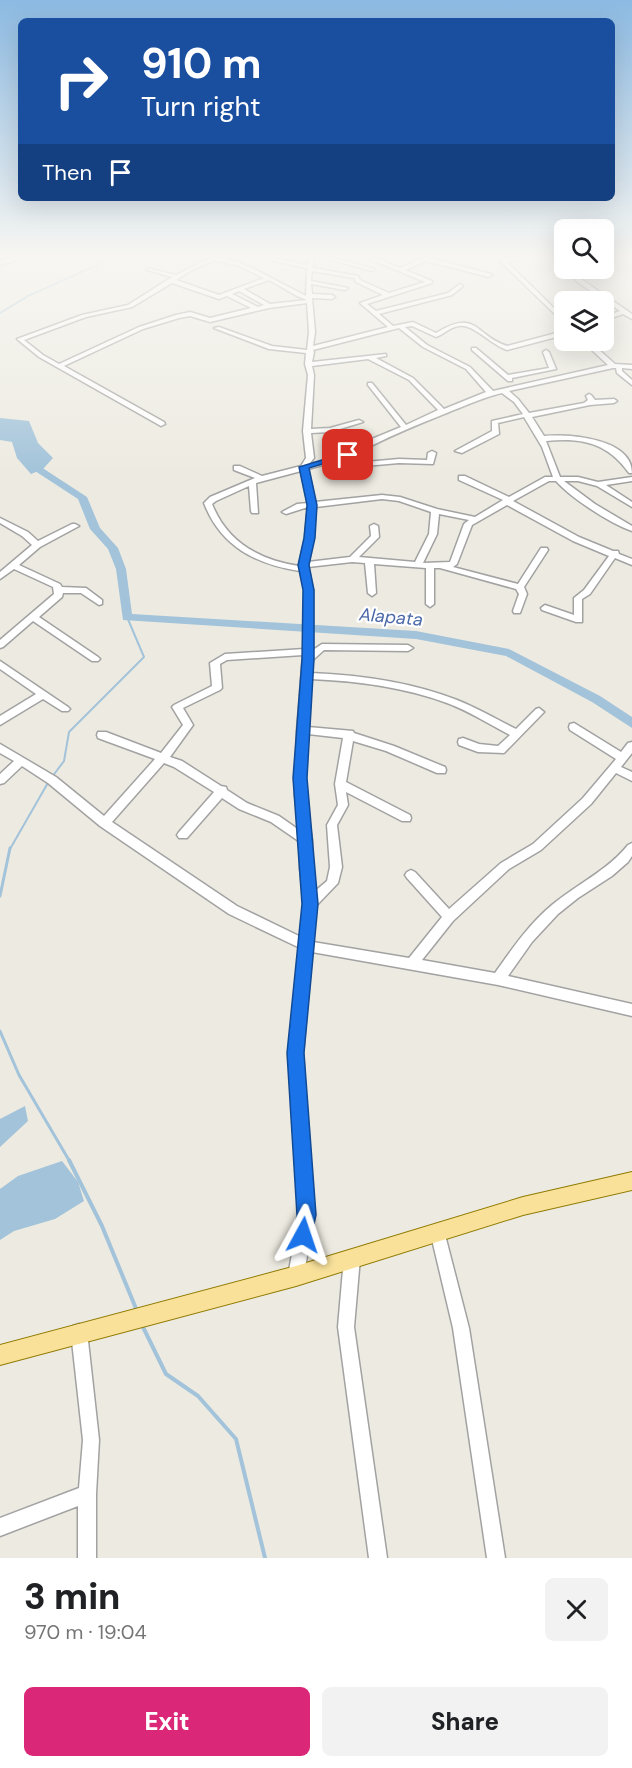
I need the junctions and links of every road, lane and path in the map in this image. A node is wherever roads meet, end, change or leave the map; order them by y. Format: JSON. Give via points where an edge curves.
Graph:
{"nodes":[{"id":1,"x":49,"y":329,"type":"edge"},
{"id":2,"x":139,"y":329,"type":"edge"},
{"id":3,"x":219,"y":329,"type":"edge"},
{"id":4,"x":310,"y":329,"type":"edge"},
{"id":5,"x":390,"y":329,"type":"edge"},
{"id":6,"x":399,"y":329,"type":"edge"},
{"id":7,"x":423,"y":329,"type":"edge"},
{"id":8,"x":450,"y":329,"type":"edge"},
{"id":9,"x":477,"y":329,"type":"edge"},
{"id":10,"x":554,"y":336,"type":"edge"},
{"id":11,"x":474,"y":349,"type":"dead end"},
{"id":12,"x":311,"y":350,"type":"junction"},
{"id":13,"x":597,"y":351,"type":"edge"},
{"id":14,"x":546,"y":352,"type":"dead end"},
{"id":15,"x":384,"y":355,"type":"dead end"},
{"id":16,"x":370,"y":357,"type":"junction"},
{"id":17,"x":483,"y":357,"type":"junction"},
{"id":18,"x":308,"y":364,"type":"junction"},
{"id":19,"x":460,"y":364,"type":"junction"},
{"id":20,"x":60,"y":366,"type":"junction"},
{"id":21,"x":616,"y":367,"type":"junction"},
{"id":22,"x":632,"y":367,"type":"edge"},
{"id":23,"x":507,"y":377,"type":"junction"},
{"id":24,"x":632,"y":383,"type":"edge"},
{"id":25,"x":370,"y":384,"type":"dead end"},
{"id":26,"x":512,"y":388,"type":"junction"},
{"id":27,"x":503,"y":390,"type":"junction"},
{"id":28,"x":491,"y":393,"type":"junction"},
{"id":29,"x":614,"y":401,"type":"dead end"},
{"id":30,"x":436,"y":414,"type":"junction"},
{"id":31,"x":526,"y":416,"type":"junction"},
{"id":32,"x":359,"y":422,"type":"dead end"},
{"id":33,"x":161,"y":424,"type":"dead end"},
{"id":34,"x":405,"y":428,"type":"junction"},
{"id":35,"x":307,"y":431,"type":"junction"},
{"id":36,"x":540,"y":439,"type":"junction"},
{"id":37,"x":459,"y":451,"type":"dead end"},
{"id":38,"x":432,"y":453,"type":"dead end"},
{"id":39,"x":348,"y":455,"type":"junction"},
{"id":40,"x":304,"y":467,"type":"junction"},
{"id":41,"x":237,"y":468,"type":"dead end"},
{"id":42,"x":632,"y":471,"type":"edge"},
{"id":43,"x":261,"y":478,"type":"junction"},
{"id":44,"x":462,"y":478,"type":"dead end"},
{"id":45,"x":558,"y":479,"type":"junction"},
{"id":46,"x":632,"y":479,"type":"edge"},
{"id":47,"x":252,"y":483,"type":"junction"},
{"id":48,"x":598,"y":484,"type":"junction"},
{"id":49,"x":508,"y":501,"type":"junction"},
{"id":50,"x":312,"y":505,"type":"junction"},
{"id":51,"x":632,"y":505,"type":"edge"},
{"id":52,"x":255,"y":511,"type":"dead end"},
{"id":53,"x":435,"y":511,"type":"junction"},
{"id":54,"x":286,"y":512,"type":"dead end"},
{"id":55,"x":474,"y":519,"type":"junction"},
{"id":56,"x":0,"y":520,"type":"edge"},
{"id":57,"x":75,"y":526,"type":"dead end"},
{"id":58,"x":374,"y":526,"type":"dead end"},
{"id":59,"x":632,"y":529,"type":"edge"},
{"id":60,"x":37,"y":545,"type":"junction"},
{"id":61,"x":544,"y":550,"type":"dead end"},
{"id":62,"x":615,"y":553,"type":"junction"},
{"id":63,"x":352,"y":559,"type":"junction"},
{"id":64,"x":369,"y":560,"type":"junction"},
{"id":65,"x":632,"y":562,"type":"edge"},
{"id":66,"x":13,"y":564,"type":"junction"},
{"id":67,"x":418,"y":564,"type":"junction"},
{"id":68,"x":303,"y":565,"type":"junction"},
{"id":69,"x":435,"y":566,"type":"junction"},
{"id":70,"x":0,"y":576,"type":"edge"},
{"id":71,"x":520,"y":587,"type":"junction"},
{"id":72,"x":60,"y":590,"type":"junction"},
{"id":73,"x":372,"y":593,"type":"dead end"},
{"id":74,"x":99,"y":602,"type":"dead end"},
{"id":75,"x":430,"y":604,"type":"dead end"},
{"id":76,"x":545,"y":608,"type":"dead end"},
{"id":77,"x":517,"y":611,"type":"dead end"},
{"id":78,"x":33,"y":617,"type":"junction"},
{"id":79,"x":0,"y":645,"type":"edge"},
{"id":80,"x":408,"y":648,"type":"dead end"},
{"id":81,"x":308,"y":656,"type":"junction"},
{"id":82,"x":94,"y":658,"type":"dead end"},
{"id":83,"x":0,"y":664,"type":"edge"},
{"id":84,"x":306,"y":676,"type":"junction"},
{"id":85,"x":43,"y":694,"type":"junction"},
{"id":86,"x":65,"y":709,"type":"dead end"},
{"id":87,"x":539,"y":712,"type":"dead end"},
{"id":88,"x":0,"y":721,"type":"edge"},
{"id":89,"x":574,"y":727,"type":"dead end"},
{"id":90,"x":302,"y":730,"type":"junction"},
{"id":91,"x":349,"y":734,"type":"junction"},
{"id":92,"x":517,"y":734,"type":"junction"},
{"id":93,"x":102,"y":735,"type":"dead end"},
{"id":94,"x":464,"y":742,"type":"dead end"},
{"id":95,"x":632,"y":746,"type":"edge"},
{"id":96,"x":0,"y":748,"type":"edge"},
{"id":97,"x":163,"y":758,"type":"junction"},
{"id":98,"x":20,"y":762,"type":"junction"},
{"id":99,"x":619,"y":763,"type":"junction"},
{"id":100,"x":441,"y":770,"type":"dead end"},
{"id":101,"x":632,"y":777,"type":"edge"},
{"id":102,"x":0,"y":780,"type":"edge"},
{"id":103,"x":340,"y":784,"type":"junction"},
{"id":104,"x":222,"y":790,"type":"junction"},
{"id":105,"x":406,"y":818,"type":"dead end"},
{"id":106,"x":104,"y":823,"type":"junction"},
{"id":107,"x":183,"y":835,"type":"dead end"},
{"id":108,"x":306,"y":840,"type":"junction"},
{"id":109,"x":632,"y":848,"type":"edge"},
{"id":110,"x":411,"y":875,"type":"dead end"},
{"id":111,"x":310,"y":904,"type":"junction"},
{"id":112,"x":449,"y":916,"type":"junction"},
{"id":113,"x":307,"y":946,"type":"junction"},
{"id":114,"x":412,"y":964,"type":"junction"},
{"id":115,"x":498,"y":979,"type":"junction"},
{"id":116,"x":632,"y":1010,"type":"edge"},
{"id":117,"x":632,"y":1181,"type":"edge"},
{"id":118,"x":437,"y":1231,"type":"junction"},
{"id":119,"x":352,"y":1258,"type":"junction"},
{"id":120,"x":296,"y":1276,"type":"junction"},
{"id":121,"x":79,"y":1332,"type":"junction"},
{"id":122,"x":0,"y":1355,"type":"edge"},
{"id":123,"x":87,"y":1494,"type":"junction"},
{"id":124,"x":0,"y":1527,"type":"edge"},
{"id":125,"x":87,"y":1558,"type":"edge"},
{"id":126,"x":378,"y":1558,"type":"edge"},
{"id":127,"x":496,"y":1558,"type":"edge"}],
"edges":[{"from":1,"to":20,"type":"street","via":[[20,339]]},
{"from":2,"to":20,"type":"street"},
{"from":3,"to":12,"type":"street","via":[[271,348]]},
{"from":4,"to":12,"type":"street"},
{"from":5,"to":12,"type":"street"},
{"from":6,"to":19,"type":"street"},
{"from":7,"to":8,"type":"street","via":[[436,335]]},
{"from":9,"to":10,"type":"street","via":[[507,348]]},
{"from":11,"to":17,"type":"street"},
{"from":12,"to":18,"type":"street"},
{"from":13,"to":21,"type":"street"},
{"from":14,"to":23,"type":"street","via":[[554,368]]},
{"from":15,"to":16,"type":"street"},
{"from":16,"to":18,"type":"street"},
{"from":16,"to":30,"type":"street","via":[[416,383],[443,411]]},
{"from":17,"to":19,"type":"street"},
{"from":17,"to":23,"type":"street"},
{"from":18,"to":35,"type":"street","via":[[311,375]]},
{"from":19,"to":28,"type":"street"},
{"from":20,"to":33,"type":"street"},
{"from":21,"to":22,"type":"street"},
{"from":21,"to":24,"type":"street"},
{"from":21,"to":26,"type":"street"},
{"from":23,"to":26,"type":"street","via":[[514,385]]},
{"from":25,"to":34,"type":"street"},
{"from":26,"to":27,"type":"street"},
{"from":27,"to":28,"type":"street"},
{"from":27,"to":31,"type":"street"},
{"from":28,"to":30,"type":"street"},
{"from":29,"to":31,"type":"street","via":[[589,399]]},
{"from":30,"to":34,"type":"street"},
{"from":31,"to":36,"type":"street"},
{"from":31,"to":37,"type":"street","via":[[494,422],[496,432]]},
{"from":32,"to":35,"type":"street"},
{"from":34,"to":39,"type":"street"},
{"from":35,"to":40,"type":"street","via":[[310,458]]},
{"from":36,"to":42,"type":"street","via":[[581,436],[623,456]]},
{"from":36,"to":45,"type":"street"},
{"from":38,"to":39,"type":"street","via":[[430,462],[420,463],[399,460],[365,464]]},
{"from":39,"to":40,"type":"street"},
{"from":40,"to":43,"type":"street"},
{"from":40,"to":50,"type":"street"},
{"from":41,"to":43,"type":"street"},
{"from":43,"to":47,"type":"street"},
{"from":44,"to":49,"type":"street"},
{"from":45,"to":48,"type":"street"},
{"from":45,"to":49,"type":"street","via":[[542,482]]},
{"from":45,"to":59,"type":"street"},
{"from":46,"to":48,"type":"street"},
{"from":47,"to":52,"type":"street"},
{"from":47,"to":68,"type":"street","via":[[210,501],[208,506],[214,519],[260,559],[290,568],[303,569]]},
{"from":48,"to":51,"type":"street"},
{"from":49,"to":55,"type":"street"},
{"from":49,"to":62,"type":"street","via":[[576,539]]},
{"from":50,"to":53,"type":"street","via":[[382,497]]},
{"from":50,"to":54,"type":"street"},
{"from":50,"to":68,"type":"street"},
{"from":53,"to":55,"type":"street"},
{"from":53,"to":67,"type":"street","via":[[433,534]]},
{"from":55,"to":69,"type":"street","via":[[468,524],[455,562]]},
{"from":56,"to":60,"type":"street"},
{"from":57,"to":60,"type":"street"},
{"from":58,"to":63,"type":"street","via":[[375,537]]},
{"from":60,"to":66,"type":"street"},
{"from":61,"to":71,"type":"street"},
{"from":62,"to":65,"type":"street"},
{"from":62,"to":76,"type":"street","via":[[578,598],[579,620]]},
{"from":63,"to":64,"type":"street"},
{"from":63,"to":68,"type":"street"},
{"from":64,"to":67,"type":"street"},
{"from":64,"to":73,"type":"street"},
{"from":66,"to":70,"type":"street"},
{"from":66,"to":72,"type":"street","via":[[50,581]]},
{"from":67,"to":69,"type":"street"},
{"from":68,"to":81,"type":"street","via":[[309,590]]},
{"from":69,"to":71,"type":"street"},
{"from":69,"to":75,"type":"street"},
{"from":71,"to":77,"type":"street","via":[[523,594]]},
{"from":72,"to":74,"type":"street","via":[[83,590]]},
{"from":72,"to":78,"type":"street","via":[[55,600]]},
{"from":78,"to":79,"type":"street"},
{"from":78,"to":82,"type":"street"},
{"from":80,"to":81,"type":"street","via":[[322,647]]},
{"from":81,"to":84,"type":"street"},
{"from":81,"to":97,"type":"street","via":[[217,659],[217,688],[177,707],[188,725]]},
{"from":83,"to":85,"type":"street"},
{"from":84,"to":90,"type":"street"},
{"from":84,"to":92,"type":"street","via":[[349,677],[439,698]]},
{"from":85,"to":86,"type":"street"},
{"from":85,"to":88,"type":"street"},
{"from":87,"to":92,"type":"street"},
{"from":89,"to":99,"type":"street"},
{"from":90,"to":91,"type":"street"},
{"from":90,"to":108,"type":"street","via":[[300,795]]},
{"from":91,"to":100,"type":"street","via":[[378,741]]},
{"from":91,"to":103,"type":"street"},
{"from":92,"to":94,"type":"street","via":[[500,750]]},
{"from":93,"to":97,"type":"street"},
{"from":95,"to":99,"type":"street"},
{"from":96,"to":98,"type":"street"},
{"from":97,"to":104,"type":"street"},
{"from":97,"to":106,"type":"street"},
{"from":98,"to":102,"type":"street"},
{"from":98,"to":106,"type":"street","via":[[49,778]]},
{"from":99,"to":101,"type":"street"},
{"from":99,"to":112,"type":"street","via":[[587,801],[537,847],[505,866]]},
{"from":103,"to":105,"type":"street"},
{"from":103,"to":111,"type":"street","via":[[343,802],[331,837],[336,867],[332,883]]},
{"from":104,"to":107,"type":"street"},
{"from":104,"to":108,"type":"street","via":[[243,806],[275,819]]},
{"from":106,"to":113,"type":"street","via":[[232,910]]},
{"from":108,"to":111,"type":"street"},
{"from":109,"to":115,"type":"street","via":[[605,877],[563,902],[520,948]]},
{"from":110,"to":112,"type":"street"},
{"from":111,"to":113,"type":"street"},
{"from":112,"to":114,"type":"street"},
{"from":113,"to":114,"type":"street"},
{"from":113,"to":120,"type":"street","via":[[296,1053],[306,1215]]},
{"from":114,"to":115,"type":"street"},
{"from":115,"to":116,"type":"street"},
{"from":117,"to":118,"type":"main road"},
{"from":118,"to":119,"type":"main road"},
{"from":118,"to":127,"type":"street","via":[[464,1339]]},
{"from":119,"to":120,"type":"main road"},
{"from":119,"to":126,"type":"street","via":[[346,1328]]},
{"from":120,"to":121,"type":"main road"},
{"from":121,"to":122,"type":"main road"},
{"from":121,"to":123,"type":"street","via":[[91,1440]]},
{"from":123,"to":124,"type":"street"},
{"from":123,"to":125,"type":"street"}]}
